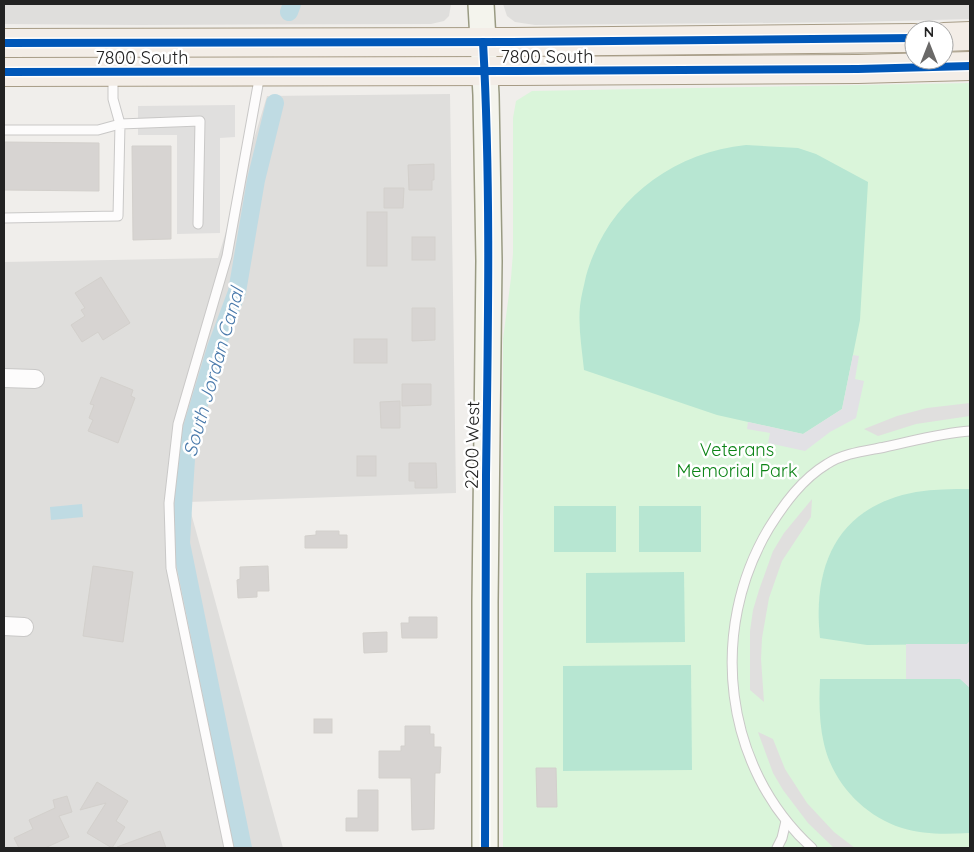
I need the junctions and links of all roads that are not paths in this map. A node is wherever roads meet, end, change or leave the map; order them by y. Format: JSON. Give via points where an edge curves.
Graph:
{"nodes":[{"id":1,"x":482,"y":4,"type":"edge"},
{"id":2,"x":970,"y":36,"type":"edge"},
{"id":3,"x":954,"y":37,"type":"edge"},
{"id":4,"x":904,"y":38,"type":"edge"},
{"id":5,"x":483,"y":42,"type":"junction"},
{"id":6,"x":4,"y":43,"type":"edge"},
{"id":7,"x":970,"y":66,"type":"edge"},
{"id":8,"x":261,"y":71,"type":"junction"},
{"id":9,"x":485,"y":71,"type":"junction"},
{"id":10,"x":4,"y":72,"type":"edge"},
{"id":11,"x":113,"y":72,"type":"junction"},
{"id":12,"x":120,"y":124,"type":"junction"},
{"id":13,"x":4,"y":130,"type":"edge"},
{"id":14,"x":4,"y":218,"type":"edge"},
{"id":15,"x":198,"y":224,"type":"dead end"},
{"id":16,"x":4,"y":378,"type":"edge"},
{"id":17,"x":35,"y":379,"type":"dead end"},
{"id":18,"x":970,"y":431,"type":"edge"},
{"id":19,"x":4,"y":626,"type":"edge"},
{"id":20,"x":24,"y":626,"type":"dead end"},
{"id":21,"x":786,"y":821,"type":"junction"},
{"id":22,"x":229,"y":848,"type":"edge"},
{"id":23,"x":485,"y":848,"type":"edge"},
{"id":24,"x":777,"y":848,"type":"edge"},
{"id":25,"x":812,"y":848,"type":"edge"}],
"edges":[{"from":1,"to":5,"type":"street","name":"2200 West"},
{"from":2,"to":3,"type":"main road"},
{"from":4,"to":5,"type":"main road","name":"7800 South"},
{"from":5,"to":6,"type":"main road","name":"7800 South"},
{"from":5,"to":9,"type":"street","name":"2200 West"},
{"from":7,"to":9,"type":"main road","name":"7800 South"},
{"from":8,"to":9,"type":"main road","name":"7800 South"},
{"from":8,"to":11,"type":"main road","name":"7800 South"},
{"from":8,"to":22,"type":"lane","via":[[227,256],[178,424],[169,502],[172,568]]},
{"from":9,"to":23,"type":"street","name":"2200 West","via":[[489,261]]},
{"from":10,"to":11,"type":"main road","name":"7800 South"},
{"from":11,"to":12,"type":"lane","via":[[114,99]]},
{"from":12,"to":13,"type":"lane","via":[[98,130]]},
{"from":12,"to":14,"type":"lane","via":[[118,216]]},
{"from":12,"to":15,"type":"lane","via":[[200,121]]},
{"from":16,"to":17,"type":"street"},
{"from":18,"to":21,"type":"lane","via":[[933,435],[838,458],[826,464],[808,478],[777,515],[761,542],[739,601],[732,660],[733,688],[740,731],[748,755],[756,775]]},
{"from":19,"to":20,"type":"street"},
{"from":21,"to":24,"type":"lane"},
{"from":21,"to":25,"type":"lane"}]}
